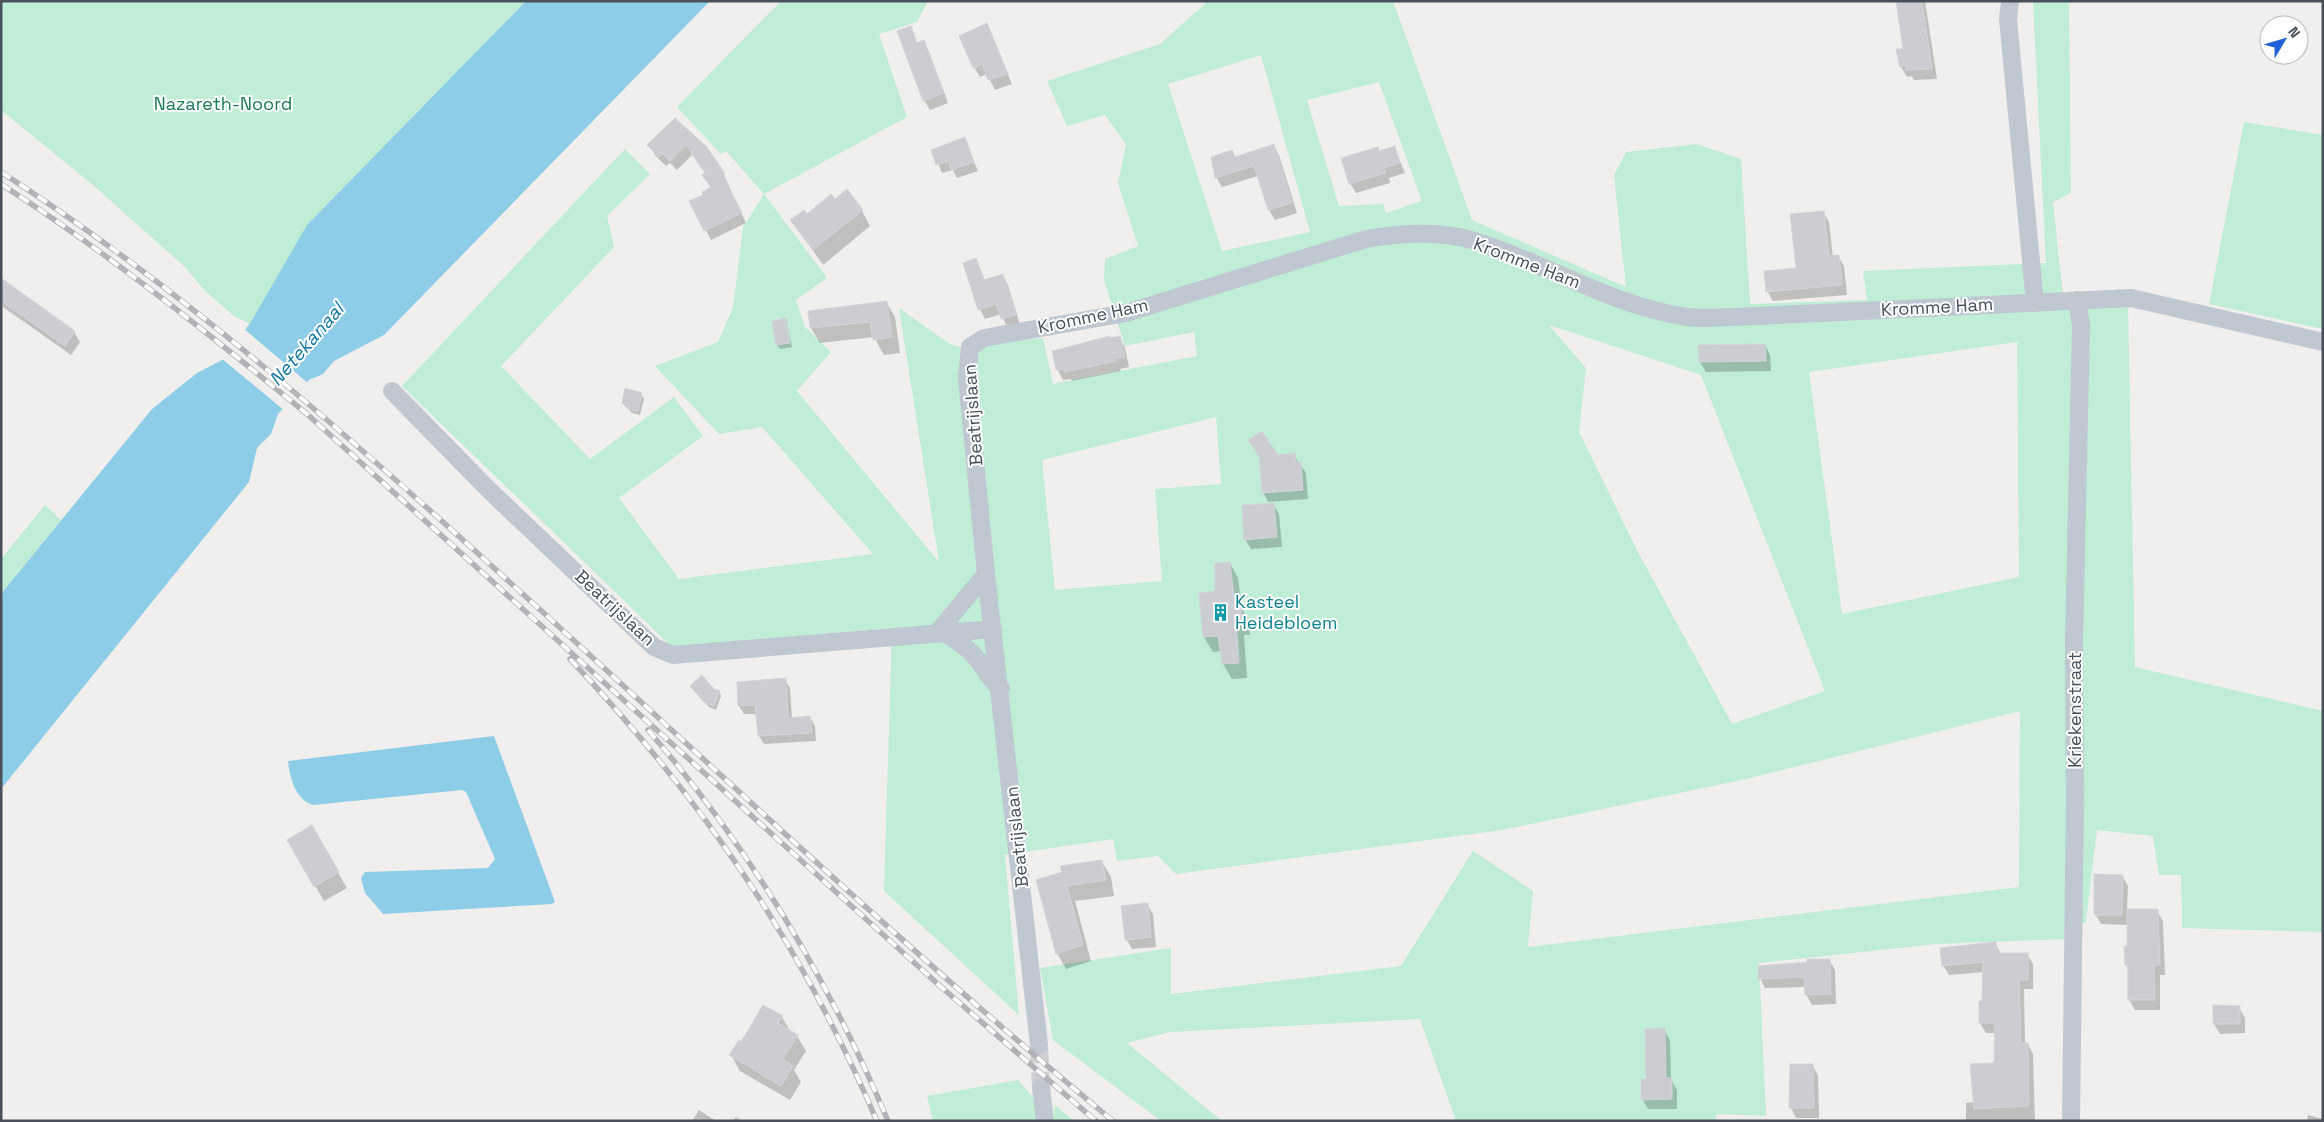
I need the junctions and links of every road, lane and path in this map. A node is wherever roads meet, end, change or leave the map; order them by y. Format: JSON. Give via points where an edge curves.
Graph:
{"nodes":[{"id":1,"x":2010,"y":1,"type":"edge"},
{"id":2,"x":2077,"y":300,"type":"junction"},
{"id":3,"x":2035,"y":302,"type":"junction"},
{"id":4,"x":2323,"y":342,"type":"edge"},
{"id":5,"x":970,"y":347,"type":"joint"},
{"id":6,"x":392,"y":391,"type":"dead end"},
{"id":7,"x":986,"y":574,"type":"junction"},
{"id":8,"x":993,"y":629,"type":"junction"},
{"id":9,"x":941,"y":633,"type":"junction"},
{"id":10,"x":1000,"y":688,"type":"junction"},
{"id":11,"x":1039,"y":1044,"type":"tunnel mouth"},
{"id":12,"x":1041,"y":1087,"type":"tunnel mouth"},
{"id":13,"x":1045,"y":1121,"type":"edge"},
{"id":14,"x":2071,"y":1121,"type":"edge"}],
"edges":[{"from":1,"to":3,"type":"street","via":[[2008,18]]},
{"from":2,"to":3,"type":"street","name":"Kromme Ham"},
{"from":2,"to":4,"type":"street","name":"Kromme Ham","via":[[2131,298]]},
{"from":2,"to":14,"type":"street","name":"Kriekenstraat","via":[[2081,325],[2074,641]]},
{"from":3,"to":5,"type":"street","name":"Kromme Ham","via":[[1687,317],[1602,293],[1474,241],[1439,235],[1398,234],[1366,239],[1126,313],[984,338]]},
{"from":5,"to":7,"type":"street","name":"Beatrijslaan","via":[[967,379]]},
{"from":6,"to":9,"type":"street","name":"Beatrijslaan","via":[[490,491],[663,652],[673,655]]},
{"from":7,"to":8,"type":"street","name":"Beatrijslaan"},
{"from":7,"to":9,"type":"street"},
{"from":8,"to":9,"type":"street","name":"Beatrijslaan"},
{"from":8,"to":10,"type":"street","name":"Beatrijslaan"},
{"from":9,"to":10,"type":"street","via":[[972,653]]},
{"from":10,"to":11,"type":"street","name":"Beatrijslaan"},
{"from":12,"to":13,"type":"street"}]}
